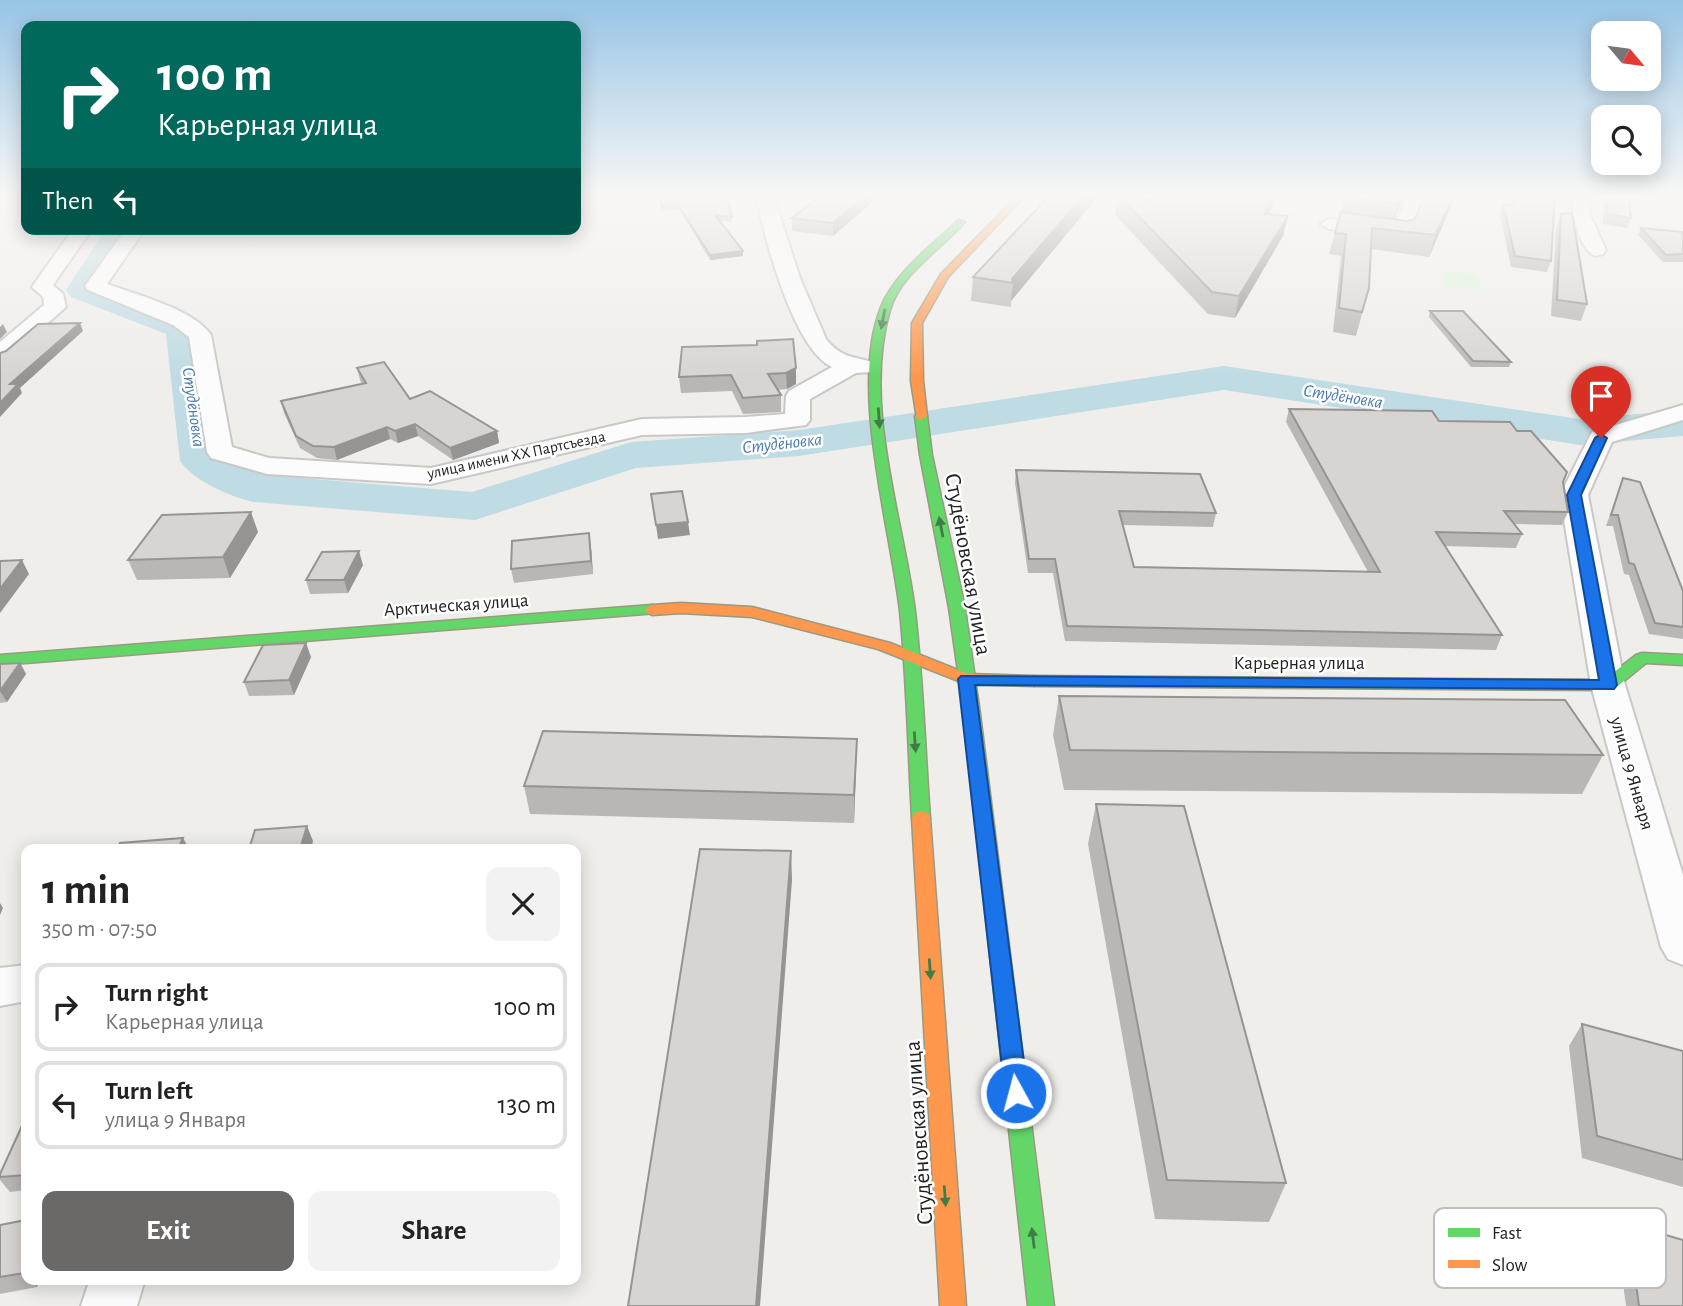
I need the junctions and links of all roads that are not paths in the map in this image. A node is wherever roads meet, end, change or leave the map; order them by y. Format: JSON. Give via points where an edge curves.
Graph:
{"nodes":[{"id":1,"x":64,"y":256,"type":"edge"},
{"id":2,"x":117,"y":256,"type":"edge"},
{"id":3,"x":783,"y":256,"type":"edge"},
{"id":4,"x":928,"y":256,"type":"edge"},
{"id":5,"x":963,"y":256,"type":"edge"},
{"id":6,"x":0,"y":353,"type":"edge"},
{"id":7,"x":850,"y":367,"type":"junction"},
{"id":8,"x":876,"y":374,"type":"junction"},
{"id":9,"x":1679,"y":414,"type":"edge"},
{"id":10,"x":957,"y":608,"type":"junction"},
{"id":11,"x":907,"y":610,"type":"junction"},
{"id":12,"x":909,"y":658,"type":"junction"},
{"id":13,"x":0,"y":660,"type":"edge"},
{"id":14,"x":1683,"y":660,"type":"edge"},
{"id":15,"x":966,"y":679,"type":"junction"},
{"id":16,"x":1608,"y":685,"type":"junction"},
{"id":17,"x":954,"y":695,"type":"dead end"},
{"id":18,"x":930,"y":702,"type":"dead end"},
{"id":19,"x":913,"y":714,"type":"junction"},
{"id":20,"x":972,"y":714,"type":"junction"},
{"id":21,"x":1683,"y":947,"type":"edge"},
{"id":22,"x":21,"y":984,"type":"edge"},
{"id":23,"x":0,"y":987,"type":"edge"},
{"id":24,"x":116,"y":1285,"type":"edge"},
{"id":25,"x":109,"y":1306,"type":"edge"},
{"id":26,"x":953,"y":1306,"type":"edge"},
{"id":27,"x":1041,"y":1306,"type":"edge"}],
"edges":[{"from":1,"to":6,"type":"street","via":[[42,287],[52,295],[55,307]]},
{"from":2,"to":7,"type":"street","name":"улица имени ХХ Партсъезда","via":[[95,286],[181,320],[200,335],[220,452],[267,466],[431,476],[642,427],[797,420],[798,396]]},
{"from":3,"to":7,"type":"street","via":[[815,340],[827,355]]},
{"from":4,"to":8,"type":"main road","one_way":true,"via":[[895,290],[885,309]]},
{"from":10,"to":5,"type":"main road","name":"Студёновская улица","one_way":true,"via":[[926,455],[917,380],[917,323],[944,276]]},
{"from":7,"to":8,"type":"street"},
{"from":8,"to":11,"type":"main road","name":"Студёновская улица","one_way":true,"via":[[882,456]]},
{"from":9,"to":16,"type":"street","name":"улица 9 Января","via":[[1601,438],[1574,495]]},
{"from":10,"to":11,"type":"main road","via":[[935,626]]},
{"from":10,"to":15,"type":"main road","name":"Студёновская улица"},
{"from":11,"to":12,"type":"main road","name":"Студёновская улица"},
{"from":12,"to":13,"type":"main road","name":"Арктическая улица","via":[[884,646],[752,612],[681,608]]},
{"from":12,"to":15,"type":"main road","name":"Карьерная улица"},
{"from":12,"to":19,"type":"main road","name":"Студёновская улица"},
{"from":14,"to":16,"type":"main road","via":[[1642,658]]},
{"from":15,"to":16,"type":"main road","name":"Карьерная улица"},
{"from":15,"to":20,"type":"main road","name":"Студёновская улица"},
{"from":16,"to":21,"type":"street","name":"улица 9 Января"},
{"from":17,"to":20,"type":"main road"},
{"from":18,"to":19,"type":"main road"},
{"from":19,"to":26,"type":"main road","name":"Студёновская улица","one_way":true},
{"from":27,"to":20,"type":"main road","name":"Студёновская улица","one_way":true},
{"from":22,"to":23,"type":"street"},
{"from":24,"to":25,"type":"street"}]}
